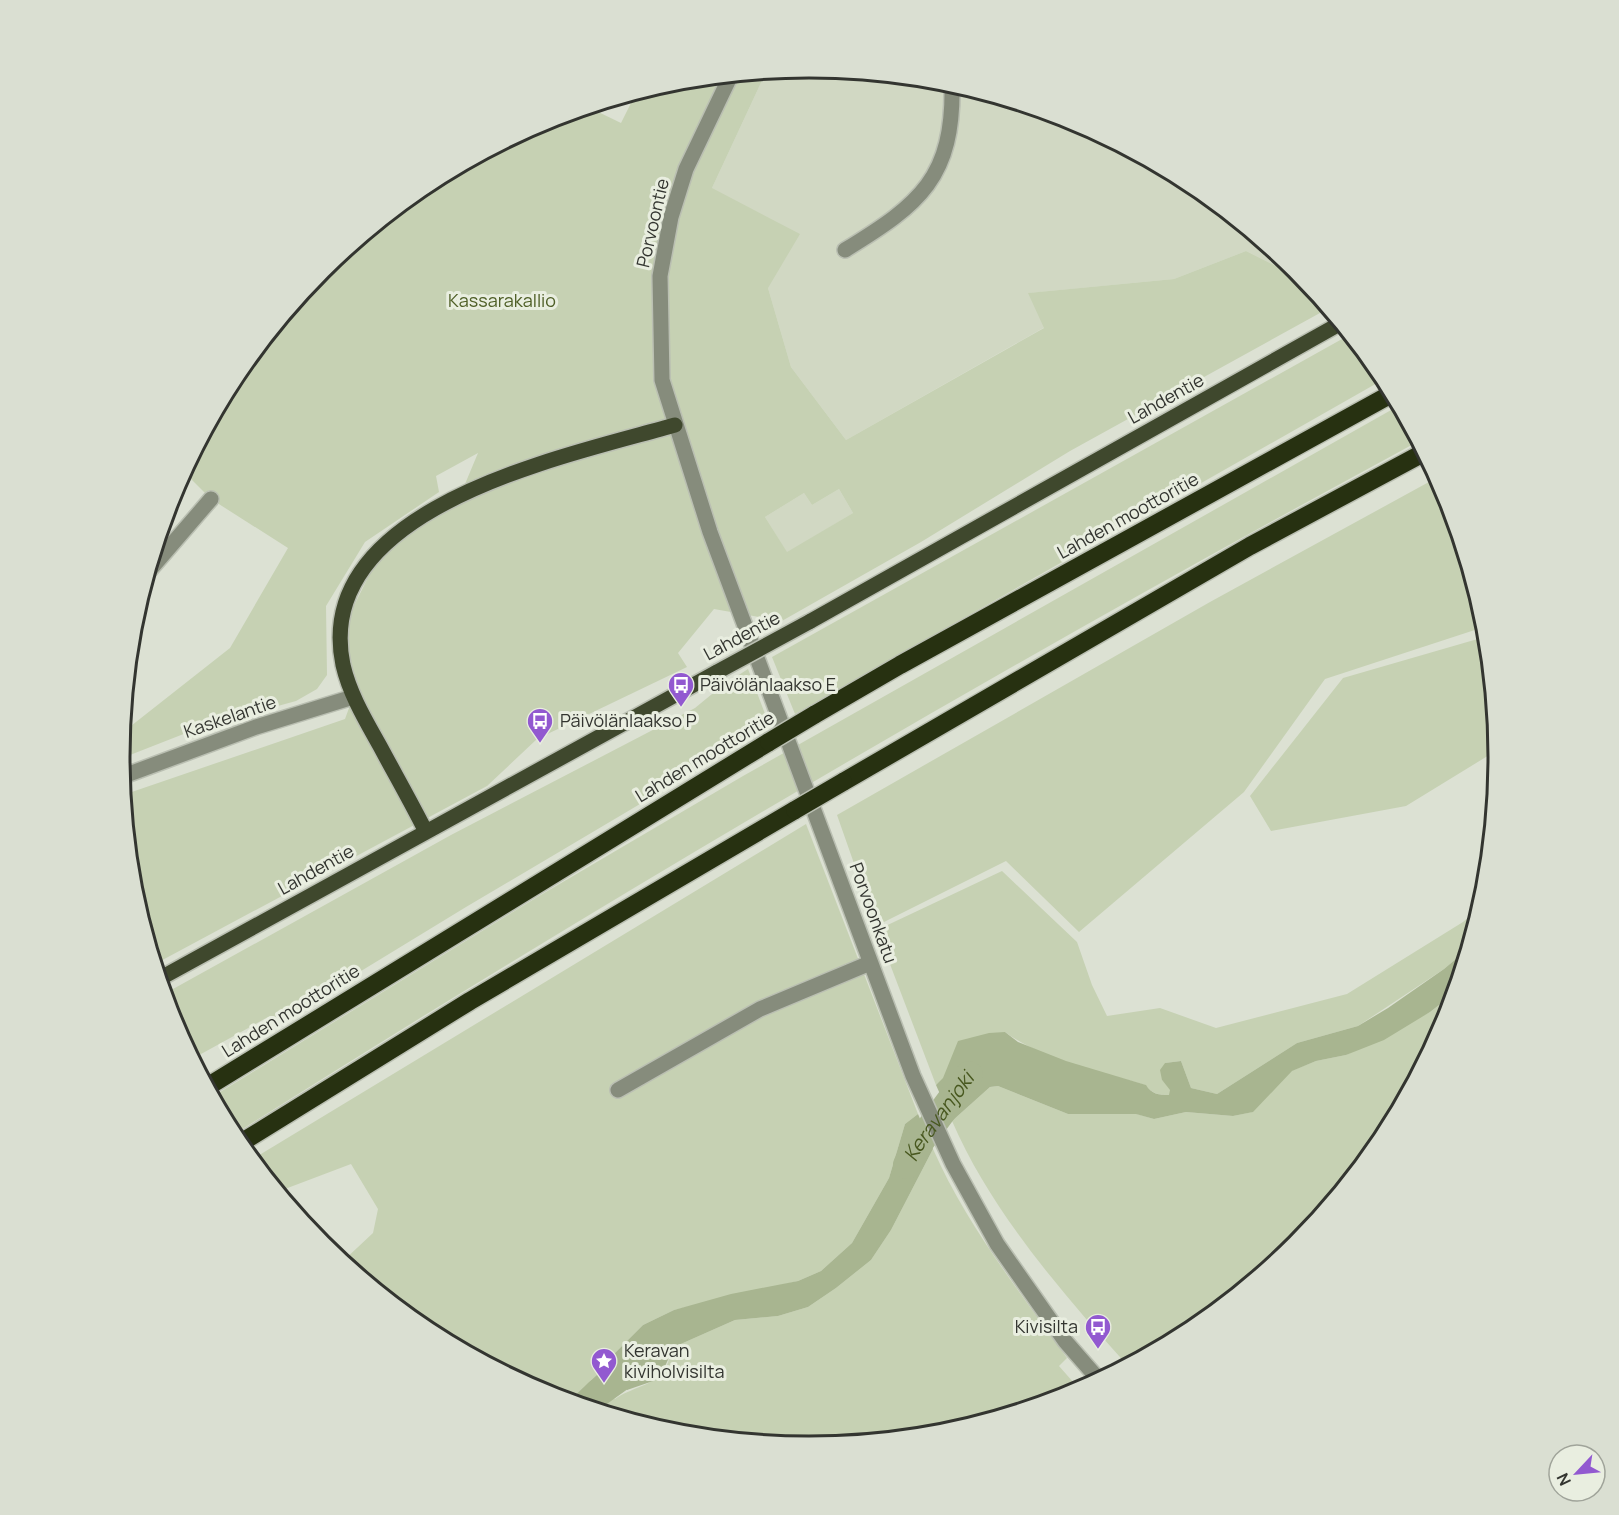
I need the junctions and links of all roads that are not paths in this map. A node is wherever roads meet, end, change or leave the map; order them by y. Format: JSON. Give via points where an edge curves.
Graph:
{"nodes":[{"id":1,"x":727,"y":83,"type":"edge"},
{"id":2,"x":952,"y":93,"type":"edge"},
{"id":3,"x":844,"y":249,"type":"dead end"},
{"id":4,"x":1335,"y":327,"type":"edge"},
{"id":5,"x":1385,"y":397,"type":"edge"},
{"id":6,"x":675,"y":425,"type":"junction"},
{"id":7,"x":1418,"y":456,"type":"edge"},
{"id":8,"x":211,"y":499,"type":"dead end"},
{"id":9,"x":162,"y":553,"type":"edge"},
{"id":10,"x":353,"y":697,"type":"junction"},
{"id":11,"x":130,"y":774,"type":"edge"},
{"id":12,"x":426,"y":832,"type":"junction"},
{"id":13,"x":870,"y":963,"type":"junction"},
{"id":14,"x":166,"y":975,"type":"edge"},
{"id":15,"x":213,"y":1083,"type":"edge"},
{"id":16,"x":618,"y":1090,"type":"dead end"},
{"id":17,"x":248,"y":1139,"type":"edge"},
{"id":18,"x":1094,"y":1374,"type":"edge"}],
"edges":[{"from":1,"to":6,"type":"street","name":"Porvoontie","via":[[687,169],[671,217],[660,276],[662,380]]},
{"from":2,"to":3,"type":"street","via":[[947,142],[931,181],[915,202],[891,221]]},
{"from":4,"to":12,"type":"main road","name":"Lahdentie","bridge":true},
{"from":5,"to":15,"type":"highway","name":"Lahden moottoritie","bridge":true,"via":[[814,715]]},
{"from":6,"to":10,"type":"main road","via":[[513,472],[415,521],[383,547],[346,600],[340,634],[343,665]]},
{"from":6,"to":13,"type":"street","name":"Porvoonkatu","via":[[710,532]]},
{"from":7,"to":17,"type":"highway","bridge":true,"via":[[1250,546],[795,810],[470,1000]]},
{"from":8,"to":9,"type":"street"},
{"from":10,"to":11,"type":"street","name":"Kaskelantie","via":[[256,727]]},
{"from":10,"to":12,"type":"main road"},
{"from":12,"to":14,"type":"main road","name":"Lahdentie"},
{"from":13,"to":16,"type":"street","via":[[760,1009]]},
{"from":13,"to":18,"type":"street","name":"Porvoonkatu","via":[[913,1076],[953,1164],[997,1245],[1065,1341]]}]}
